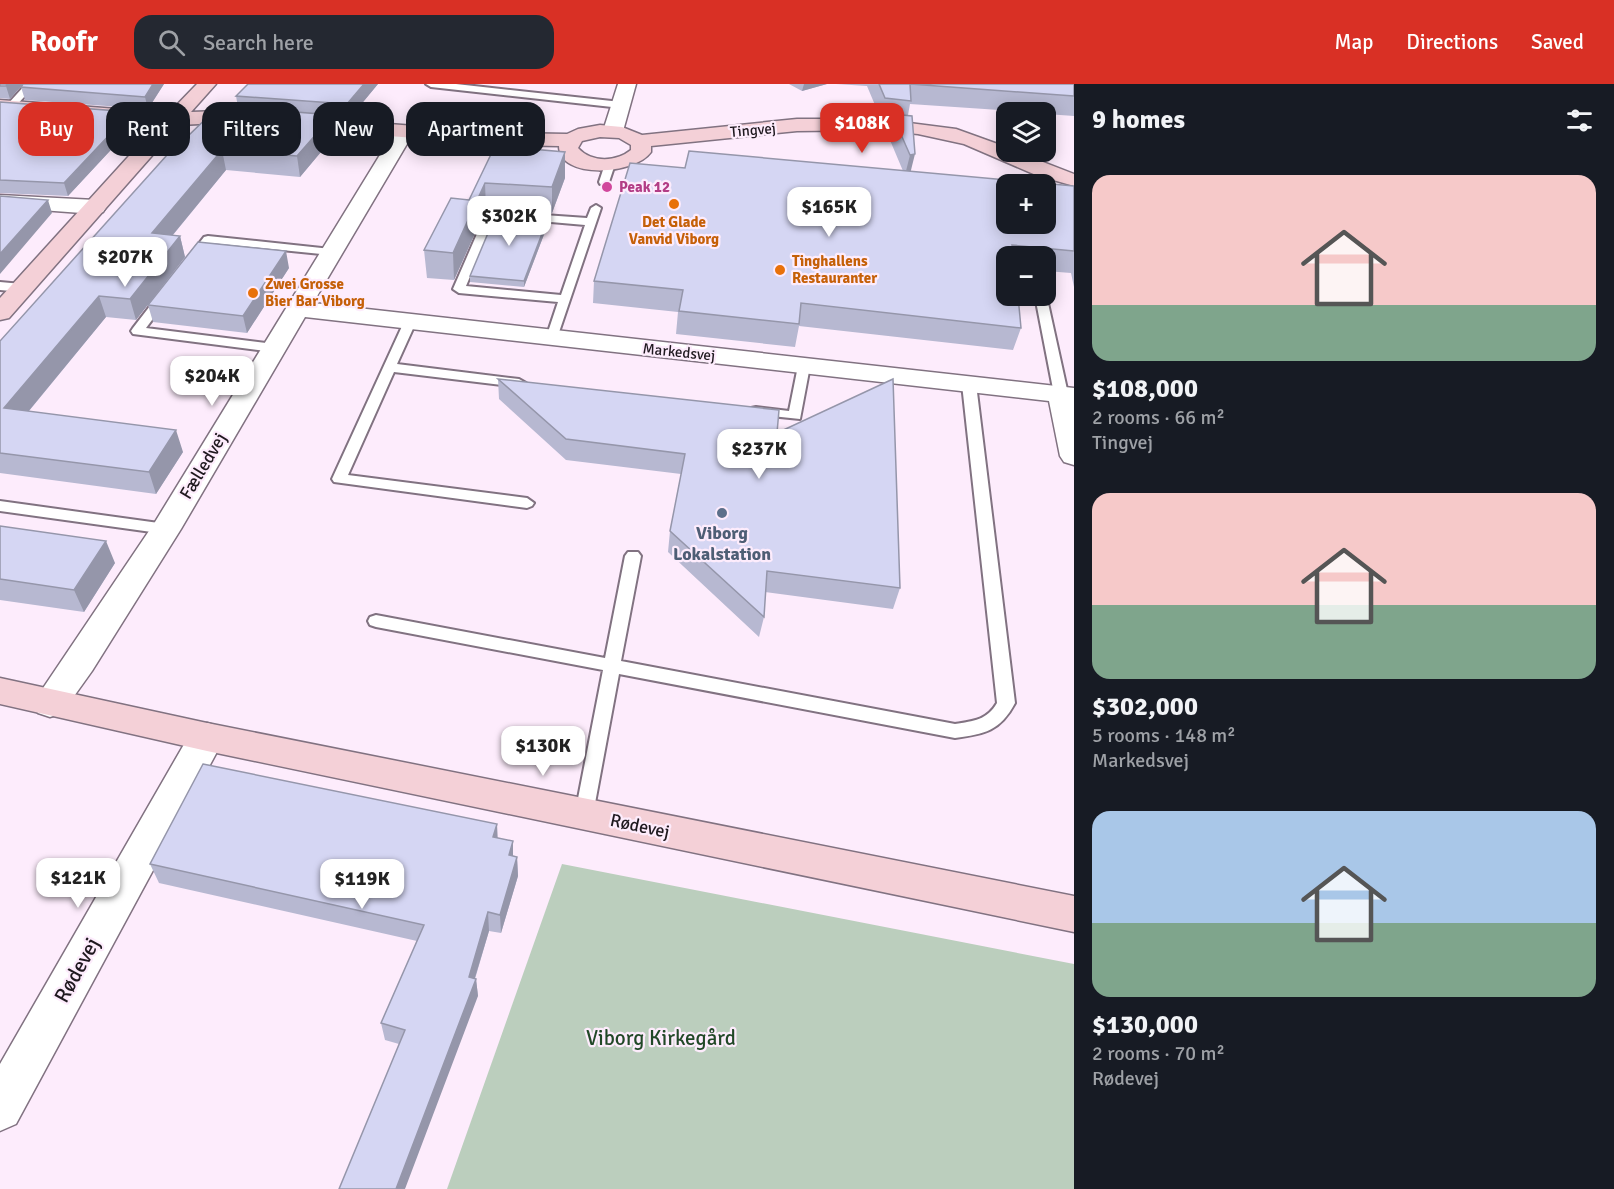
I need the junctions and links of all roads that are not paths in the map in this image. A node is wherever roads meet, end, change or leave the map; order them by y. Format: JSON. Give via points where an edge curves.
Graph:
{"nodes":[{"id":1,"x":31,"y":84,"type":"edge"},
{"id":2,"x":207,"y":84,"type":"edge"},
{"id":3,"x":431,"y":84,"type":"edge"},
{"id":4,"x":627,"y":84,"type":"edge"},
{"id":5,"x":190,"y":102,"type":"edge"},
{"id":6,"x":621,"y":105,"type":"junction"},
{"id":7,"x":5,"y":106,"type":"edge"},
{"id":8,"x":106,"y":114,"type":"edge"},
{"id":9,"x":190,"y":124,"type":"edge"},
{"id":10,"x":613,"y":131,"type":"junction"},
{"id":11,"x":400,"y":138,"type":"junction"},
{"id":12,"x":571,"y":147,"type":"junction"},
{"id":13,"x":640,"y":147,"type":"junction"},
{"id":14,"x":141,"y":156,"type":"edge"},
{"id":15,"x":1074,"y":180,"type":"edge"},
{"id":16,"x":1074,"y":192,"type":"edge"},
{"id":17,"x":0,"y":201,"type":"edge"},
{"id":18,"x":95,"y":207,"type":"junction"},
{"id":19,"x":596,"y":208,"type":"dead end"},
{"id":20,"x":591,"y":222,"type":"junction"},
{"id":21,"x":332,"y":252,"type":"junction"},
{"id":22,"x":187,"y":267,"type":"edge"},
{"id":23,"x":172,"y":285,"type":"edge"},
{"id":24,"x":11,"y":287,"type":"edge"},
{"id":25,"x":565,"y":299,"type":"junction"},
{"id":26,"x":1044,"y":306,"type":"edge"},
{"id":27,"x":297,"y":309,"type":"junction"},
{"id":28,"x":0,"y":314,"type":"edge"},
{"id":29,"x":410,"y":322,"type":"junction"},
{"id":30,"x":552,"y":338,"type":"junction"},
{"id":31,"x":274,"y":348,"type":"junction"},
{"id":32,"x":804,"y":366,"type":"junction"},
{"id":33,"x":389,"y":367,"type":"junction"},
{"id":34,"x":528,"y":384,"type":"edge"},
{"id":35,"x":969,"y":384,"type":"junction"},
{"id":36,"x":1067,"y":395,"type":"edge"},
{"id":37,"x":737,"y":409,"type":"edge"},
{"id":38,"x":1074,"y":456,"type":"edge"},
{"id":39,"x":527,"y":503,"type":"dead end"},
{"id":40,"x":0,"y":506,"type":"edge"},
{"id":41,"x":166,"y":529,"type":"junction"},
{"id":42,"x":633,"y":556,"type":"dead end"},
{"id":43,"x":376,"y":621,"type":"dead end"},
{"id":44,"x":611,"y":666,"type":"junction"},
{"id":45,"x":0,"y":691,"type":"edge"},
{"id":46,"x":50,"y":703,"type":"junction"},
{"id":47,"x":207,"y":737,"type":"junction"},
{"id":48,"x":584,"y":814,"type":"junction"},
{"id":49,"x":1074,"y":914,"type":"edge"},
{"id":50,"x":0,"y":1108,"type":"edge"}],
"edges":[{"from":1,"to":7,"type":"lane"},
{"from":2,"to":5,"type":"street"},
{"from":3,"to":6,"type":"lane"},
{"from":4,"to":6,"type":"street"},
{"from":6,"to":10,"type":"street"},
{"from":7,"to":8,"type":"street"},
{"from":9,"to":11,"type":"street","via":[[208,130]]},
{"from":10,"to":12,"type":"street","via":[[589,132]]},
{"from":10,"to":13,"type":"street"},
{"from":11,"to":12,"type":"street"},
{"from":11,"to":21,"type":"street","name":"Fælledvej"},
{"from":12,"to":13,"type":"street","via":[[583,161],[607,173],[630,160]]},
{"from":13,"to":15,"type":"street","name":"Tingvej","via":[[821,124],[924,129],[971,139],[1046,173]]},
{"from":13,"to":16,"type":"street","name":"Tingvej","via":[[816,135],[917,139],[975,152],[1025,177]]},
{"from":14,"to":18,"type":"street"},
{"from":17,"to":18,"type":"street"},
{"from":18,"to":24,"type":"street"},
{"from":19,"to":20,"type":"lane"},
{"from":20,"to":25,"type":"lane"},
{"from":20,"to":25,"type":"lane","via":[[491,213],[459,289]]},
{"from":21,"to":22,"type":"lane","via":[[208,239]]},
{"from":21,"to":27,"type":"street","name":"Fælledvej"},
{"from":23,"to":31,"type":"lane","via":[[137,331]]},
{"from":24,"to":28,"type":"street"},
{"from":25,"to":30,"type":"lane"},
{"from":26,"to":36,"type":"lane"},
{"from":27,"to":29,"type":"street","name":"Markedsvej"},
{"from":27,"to":31,"type":"street","name":"Fælledvej"},
{"from":29,"to":30,"type":"street","name":"Markedsvej"},
{"from":29,"to":33,"type":"lane"},
{"from":30,"to":32,"type":"street","name":"Markedsvej"},
{"from":31,"to":41,"type":"street","name":"Fælledvej"},
{"from":32,"to":35,"type":"street","name":"Markedsvej"},
{"from":32,"to":37,"type":"lane","via":[[795,416]]},
{"from":33,"to":34,"type":"lane"},
{"from":33,"to":39,"type":"lane","via":[[339,479]]},
{"from":35,"to":36,"type":"street","name":"Markedsvej"},
{"from":35,"to":44,"type":"lane","via":[[1006,703],[998,720],[955,731]]},
{"from":36,"to":38,"type":"street"},
{"from":40,"to":41,"type":"lane"},
{"from":41,"to":46,"type":"street","name":"Fælledvej"},
{"from":42,"to":44,"type":"lane"},
{"from":43,"to":44,"type":"lane"},
{"from":44,"to":48,"type":"lane"},
{"from":45,"to":46,"type":"street","name":"Rødevej"},
{"from":46,"to":47,"type":"street","name":"Rødevej"},
{"from":47,"to":48,"type":"street","name":"Rødevej"},
{"from":47,"to":50,"type":"street","name":"Rødevej"},
{"from":48,"to":49,"type":"street","name":"Rødevej"}]}
